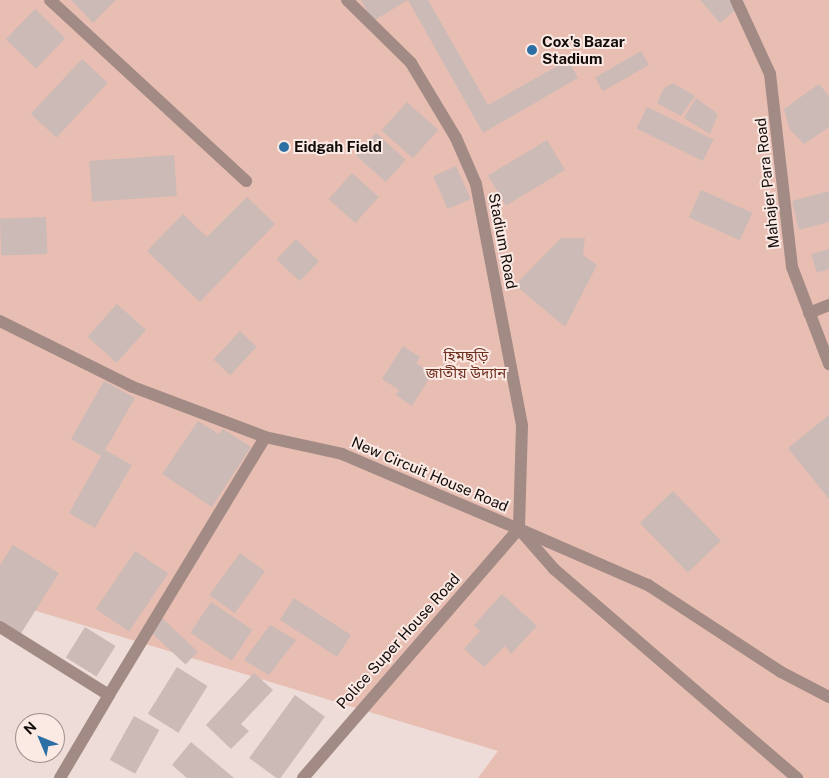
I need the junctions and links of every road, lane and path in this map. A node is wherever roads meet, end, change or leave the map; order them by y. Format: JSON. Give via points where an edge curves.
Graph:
{"nodes":[{"id":1,"x":50,"y":0,"type":"edge"},
{"id":2,"x":347,"y":0,"type":"edge"},
{"id":3,"x":736,"y":0,"type":"edge"},
{"id":4,"x":246,"y":182,"type":"dead end"},
{"id":5,"x":829,"y":306,"type":"edge"},
{"id":6,"x":809,"y":313,"type":"junction"},
{"id":7,"x":0,"y":321,"type":"edge"},
{"id":8,"x":829,"y":364,"type":"edge"},
{"id":9,"x":265,"y":436,"type":"junction"},
{"id":10,"x":520,"y":529,"type":"junction"},
{"id":11,"x":0,"y":627,"type":"edge"},
{"id":12,"x":109,"y":695,"type":"junction"},
{"id":13,"x":829,"y":697,"type":"edge"},
{"id":14,"x":60,"y":778,"type":"edge"},
{"id":15,"x":303,"y":778,"type":"edge"},
{"id":16,"x":796,"y":778,"type":"edge"}],
"edges":[{"from":1,"to":4,"type":"street"},
{"from":2,"to":10,"type":"street","name":"Stadium Road","via":[[411,62],[456,138],[476,184],[522,426]]},
{"from":3,"to":6,"type":"street","name":"Mahajer Para Road","via":[[770,74],[792,267]]},
{"from":5,"to":6,"type":"street"},
{"from":6,"to":8,"type":"street","name":"Mahajer Para Road"},
{"from":7,"to":9,"type":"street","name":"New Circuit House Road","via":[[132,386]]},
{"from":9,"to":10,"type":"street","name":"New Circuit House Road","via":[[342,454]]},
{"from":9,"to":12,"type":"street"},
{"from":10,"to":13,"type":"street","name":"New Circuit House Road","via":[[648,584],[781,672]]},
{"from":10,"to":15,"type":"street","name":"Police Super House Road"},
{"from":10,"to":16,"type":"street","via":[[554,569]]},
{"from":11,"to":12,"type":"street"},
{"from":12,"to":14,"type":"street"}]}
